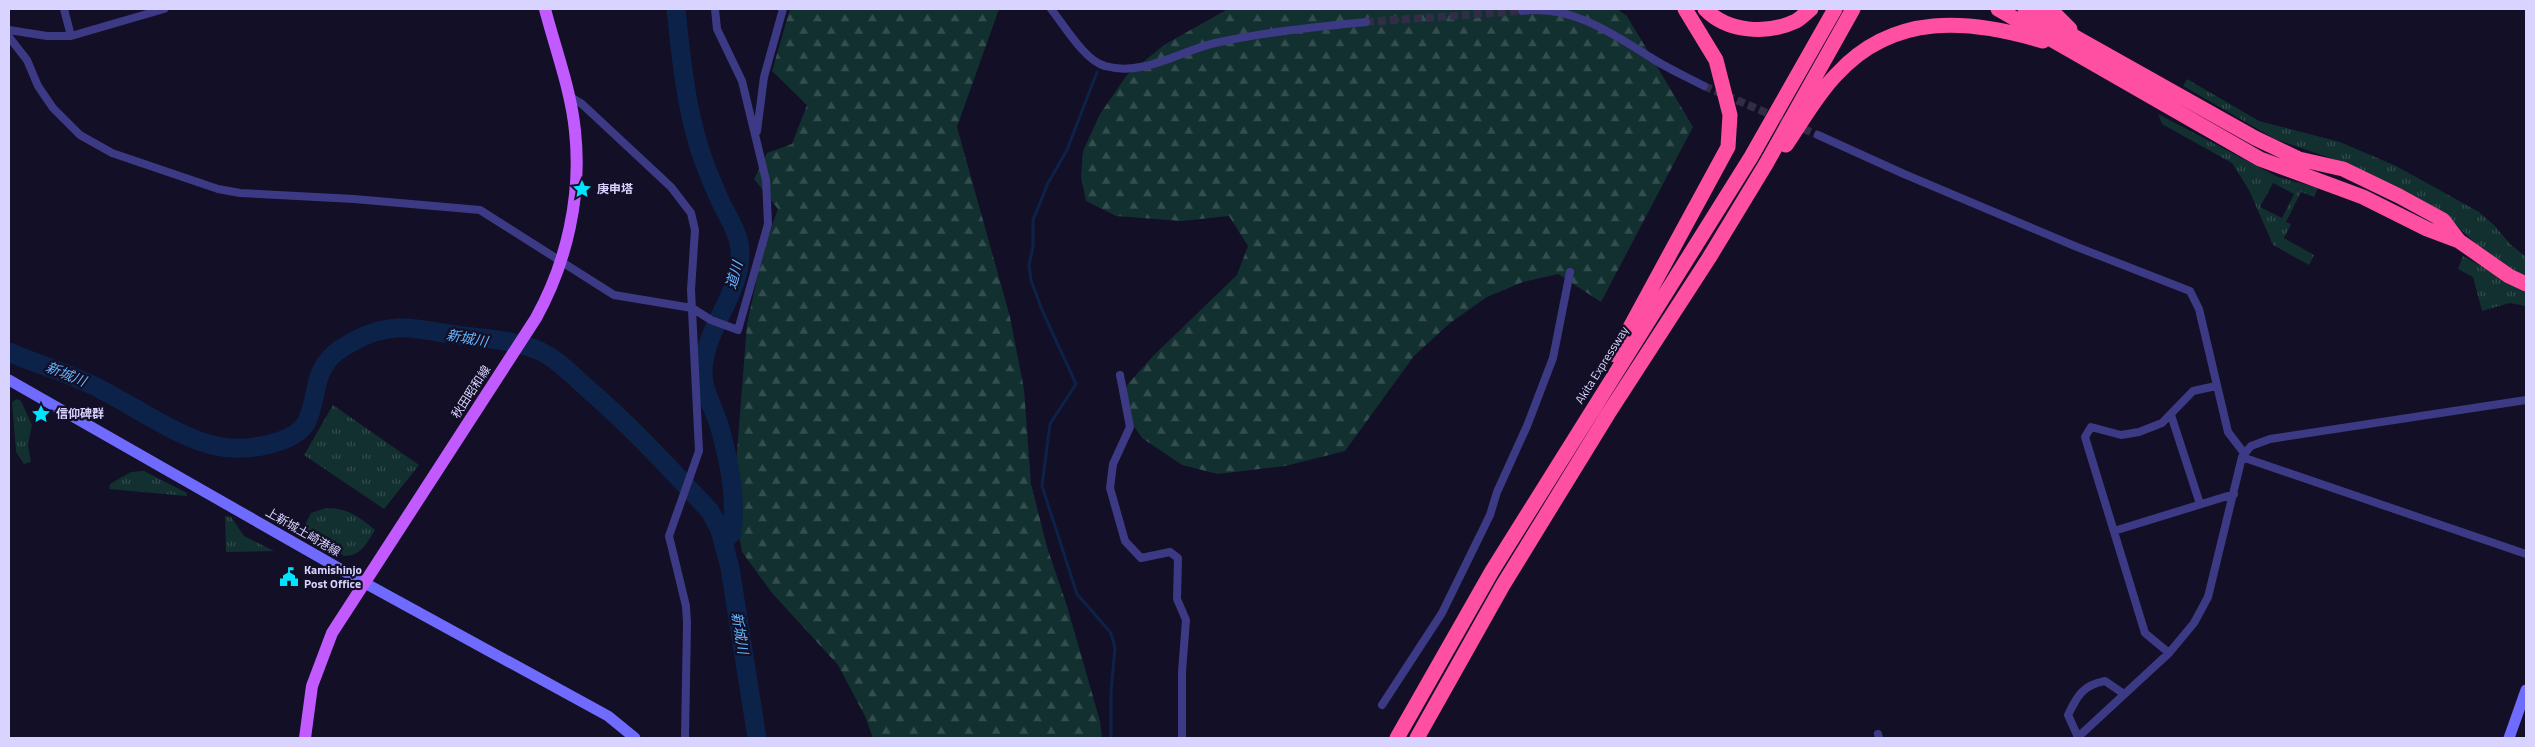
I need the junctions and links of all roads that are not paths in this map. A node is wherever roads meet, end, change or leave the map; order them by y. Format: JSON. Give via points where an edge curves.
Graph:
{"nodes":[{"id":1,"x":64,"y":9,"type":"edge"},
{"id":2,"x":164,"y":9,"type":"edge"},
{"id":3,"x":545,"y":9,"type":"edge"},
{"id":4,"x":715,"y":9,"type":"edge"},
{"id":5,"x":783,"y":9,"type":"edge"},
{"id":6,"x":1051,"y":9,"type":"edge"},
{"id":7,"x":1685,"y":9,"type":"edge"},
{"id":8,"x":1705,"y":9,"type":"edge"},
{"id":9,"x":1811,"y":9,"type":"edge"},
{"id":10,"x":1835,"y":9,"type":"edge"},
{"id":11,"x":1853,"y":9,"type":"edge"},
{"id":12,"x":1998,"y":9,"type":"edge"},
{"id":13,"x":2025,"y":9,"type":"edge"},
{"id":14,"x":2050,"y":9,"type":"edge"},
{"id":15,"x":1522,"y":11,"type":"dead end"},
{"id":16,"x":1366,"y":22,"type":"tunnel mouth"},
{"id":17,"x":9,"y":30,"type":"edge"},
{"id":18,"x":71,"y":36,"type":"junction"},
{"id":19,"x":9,"y":37,"type":"edge"},
{"id":20,"x":2075,"y":45,"type":"junction"},
{"id":21,"x":1704,"y":86,"type":"tunnel mouth"},
{"id":22,"x":568,"y":95,"type":"junction"},
{"id":23,"x":1818,"y":135,"type":"tunnel mouth"},
{"id":24,"x":756,"y":136,"type":"junction"},
{"id":25,"x":1710,"y":258,"type":"junction"},
{"id":26,"x":560,"y":261,"type":"junction"},
{"id":27,"x":1570,"y":272,"type":"dead end"},
{"id":28,"x":2526,"y":284,"type":"edge"},
{"id":29,"x":692,"y":308,"type":"junction"},
{"id":30,"x":1120,"y":374,"type":"dead end"},
{"id":31,"x":9,"y":380,"type":"edge"},
{"id":32,"x":2216,"y":386,"type":"junction"},
{"id":33,"x":2526,"y":400,"type":"edge"},
{"id":34,"x":2170,"y":415,"type":"junction"},
{"id":35,"x":2243,"y":455,"type":"junction"},
{"id":36,"x":1543,"y":488,"type":"junction"},
{"id":37,"x":2234,"y":494,"type":"junction"},
{"id":38,"x":2200,"y":504,"type":"junction"},
{"id":39,"x":2114,"y":531,"type":"junction"},
{"id":40,"x":2526,"y":554,"type":"edge"},
{"id":41,"x":363,"y":582,"type":"junction"},
{"id":42,"x":2169,"y":653,"type":"junction"},
{"id":43,"x":2526,"y":690,"type":"edge"},
{"id":44,"x":2124,"y":694,"type":"junction"},
{"id":45,"x":1382,"y":705,"type":"dead end"},
{"id":46,"x":305,"y":738,"type":"edge"},
{"id":47,"x":635,"y":738,"type":"edge"},
{"id":48,"x":685,"y":738,"type":"edge"},
{"id":49,"x":1182,"y":738,"type":"edge"},
{"id":50,"x":1397,"y":738,"type":"edge"},
{"id":51,"x":1417,"y":738,"type":"edge"},
{"id":52,"x":2077,"y":738,"type":"edge"},
{"id":53,"x":2509,"y":738,"type":"edge"}],
"edges":[{"from":1,"to":18,"type":"street"},
{"from":2,"to":18,"type":"street"},
{"from":3,"to":22,"type":"main road","name":"秋田昭和線"},
{"from":4,"to":24,"type":"street","via":[[717,29],[742,81]]},
{"from":5,"to":24,"type":"street","via":[[764,77]]},
{"from":6,"to":16,"type":"street","via":[[1091,59],[1120,69],[1152,64],[1250,36]]},
{"from":7,"to":36,"type":"highway","via":[[1716,60],[1730,115],[1728,147]]},
{"from":8,"to":9,"type":"highway","via":[[1710,15],[1736,27],[1765,30],[1796,21]]},
{"from":10,"to":36,"type":"highway","name":"Akita Expressway","via":[[1751,156]]},
{"from":11,"to":25,"type":"highway"},
{"from":12,"to":20,"type":"highway"},
{"from":13,"to":20,"type":"highway"},
{"from":14,"to":20,"type":"highway"},
{"from":15,"to":21,"type":"street","via":[[1564,12],[1589,22]]},
{"from":17,"to":18,"type":"street"},
{"from":19,"to":26,"type":"street","via":[[27,60],[38,86],[53,108],[80,135],[112,152],[240,194],[354,198],[480,210]]},
{"from":20,"to":25,"type":"highway","via":[[2012,32],[1948,24],[1911,29],[1862,51],[1836,74]]},
{"from":20,"to":28,"type":"highway","via":[[2260,159],[2363,196],[2427,229],[2460,241],[2509,276]]},
{"from":22,"to":26,"type":"main road","name":"秋田昭和線","via":[[575,130],[575,195],[570,232]]},
{"from":22,"to":29,"type":"street","via":[[582,104],[671,187],[692,213],[695,230]]},
{"from":23,"to":32,"type":"street","via":[[1949,194],[2190,291],[2199,309]]},
{"from":24,"to":29,"type":"street","via":[[766,180],[768,224],[738,330],[711,320]]},
{"from":25,"to":51,"type":"highway","via":[[1608,414],[1503,585]]},
{"from":26,"to":29,"type":"street","via":[[614,296]]},
{"from":26,"to":41,"type":"main road","name":"秋田昭和線","via":[[551,291],[525,335]]},
{"from":27,"to":45,"type":"street","via":[[1553,358],[1490,515],[1442,613]]},
{"from":29,"to":48,"type":"street","via":[[699,451],[669,536],[688,623]]},
{"from":30,"to":49,"type":"street","via":[[1130,427],[1113,464],[1110,488],[1125,541],[1141,558],[1170,552],[1178,558],[1177,599],[1186,620]]},
{"from":31,"to":41,"type":"main road","name":"上新城土崎港線"},
{"from":32,"to":34,"type":"street","via":[[2193,391]]},
{"from":32,"to":35,"type":"street","via":[[2228,432]]},
{"from":33,"to":35,"type":"street","via":[[2270,439],[2251,446]]},
{"from":34,"to":38,"type":"street"},
{"from":34,"to":39,"type":"street","via":[[2139,432],[2121,435],[2091,427],[2085,437]]},
{"from":35,"to":37,"type":"street"},
{"from":35,"to":40,"type":"street"},
{"from":36,"to":50,"type":"highway","name":"Akita Expressway"},
{"from":37,"to":38,"type":"street"},
{"from":37,"to":42,"type":"street","via":[[2208,597],[2194,623]]},
{"from":38,"to":39,"type":"street"},
{"from":39,"to":42,"type":"street","via":[[2145,633]]},
{"from":41,"to":46,"type":"main road","name":"秋田昭和線","via":[[332,632],[317,668]]},
{"from":41,"to":47,"type":"main road","name":"上新城土崎港線","via":[[608,716]]},
{"from":42,"to":44,"type":"street"},
{"from":43,"to":53,"type":"main road"},
{"from":44,"to":52,"type":"street"},
{"from":44,"to":52,"type":"street","via":[[2105,682],[2090,684],[2075,700],[2068,715]]}]}
